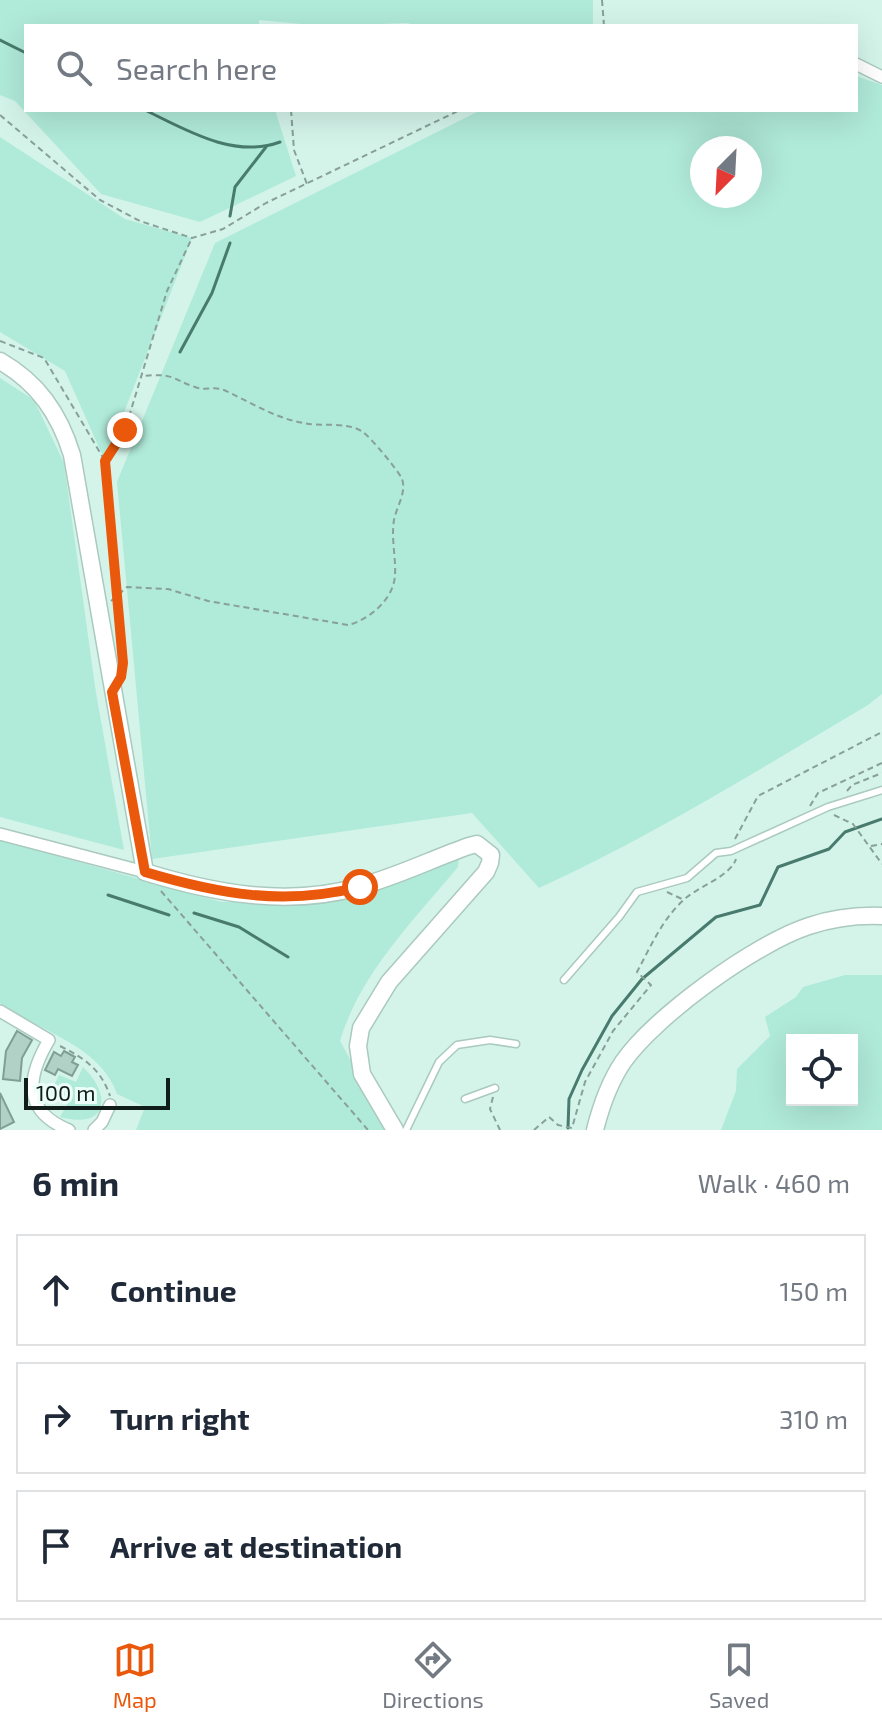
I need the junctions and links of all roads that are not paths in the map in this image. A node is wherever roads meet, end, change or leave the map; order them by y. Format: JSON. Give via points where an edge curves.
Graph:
{"nodes":[{"id":1,"x":858,"y":65,"type":"edge"},
{"id":2,"x":882,"y":77,"type":"edge"},
{"id":3,"x":0,"y":361,"type":"edge"},
{"id":4,"x":882,"y":790,"type":"edge"},
{"id":5,"x":0,"y":834,"type":"edge"},
{"id":6,"x":145,"y":872,"type":"junction"},
{"id":7,"x":882,"y":916,"type":"edge"},
{"id":8,"x":564,"y":980,"type":"dead end"},
{"id":9,"x":0,"y":1011,"type":"edge"},
{"id":10,"x":516,"y":1044,"type":"dead end"},
{"id":11,"x":495,"y":1088,"type":"road end"},
{"id":12,"x":465,"y":1099,"type":"dead end"},
{"id":13,"x":110,"y":1105,"type":"road end"},
{"id":14,"x":69,"y":1130,"type":"edge"},
{"id":15,"x":94,"y":1130,"type":"edge"},
{"id":16,"x":395,"y":1130,"type":"edge"},
{"id":17,"x":406,"y":1130,"type":"edge"},
{"id":18,"x":595,"y":1130,"type":"edge"}],
"edges":[{"from":1,"to":2,"type":"street"},
{"from":3,"to":6,"type":"main road","via":[[41,392],[65,432],[79,480]]},
{"from":4,"to":8,"type":"lane","via":[[716,853],[687,878],[637,892]]},
{"from":5,"to":6,"type":"street"},
{"from":6,"to":16,"type":"main road","via":[[200,889],[312,895],[360,887],[469,846],[485,848],[491,855],[486,872],[389,982],[361,1028],[362,1074]]},
{"from":7,"to":18,"type":"main road","via":[[828,920],[791,933],[697,992],[623,1062]]},
{"from":9,"to":14,"type":"street","via":[[49,1040],[33,1069],[33,1094],[39,1109]]},
{"from":10,"to":17,"type":"lane","via":[[490,1040],[457,1045],[439,1062]]},
{"from":11,"to":12,"type":"lane"},
{"from":13,"to":15,"type":"street"}]}
